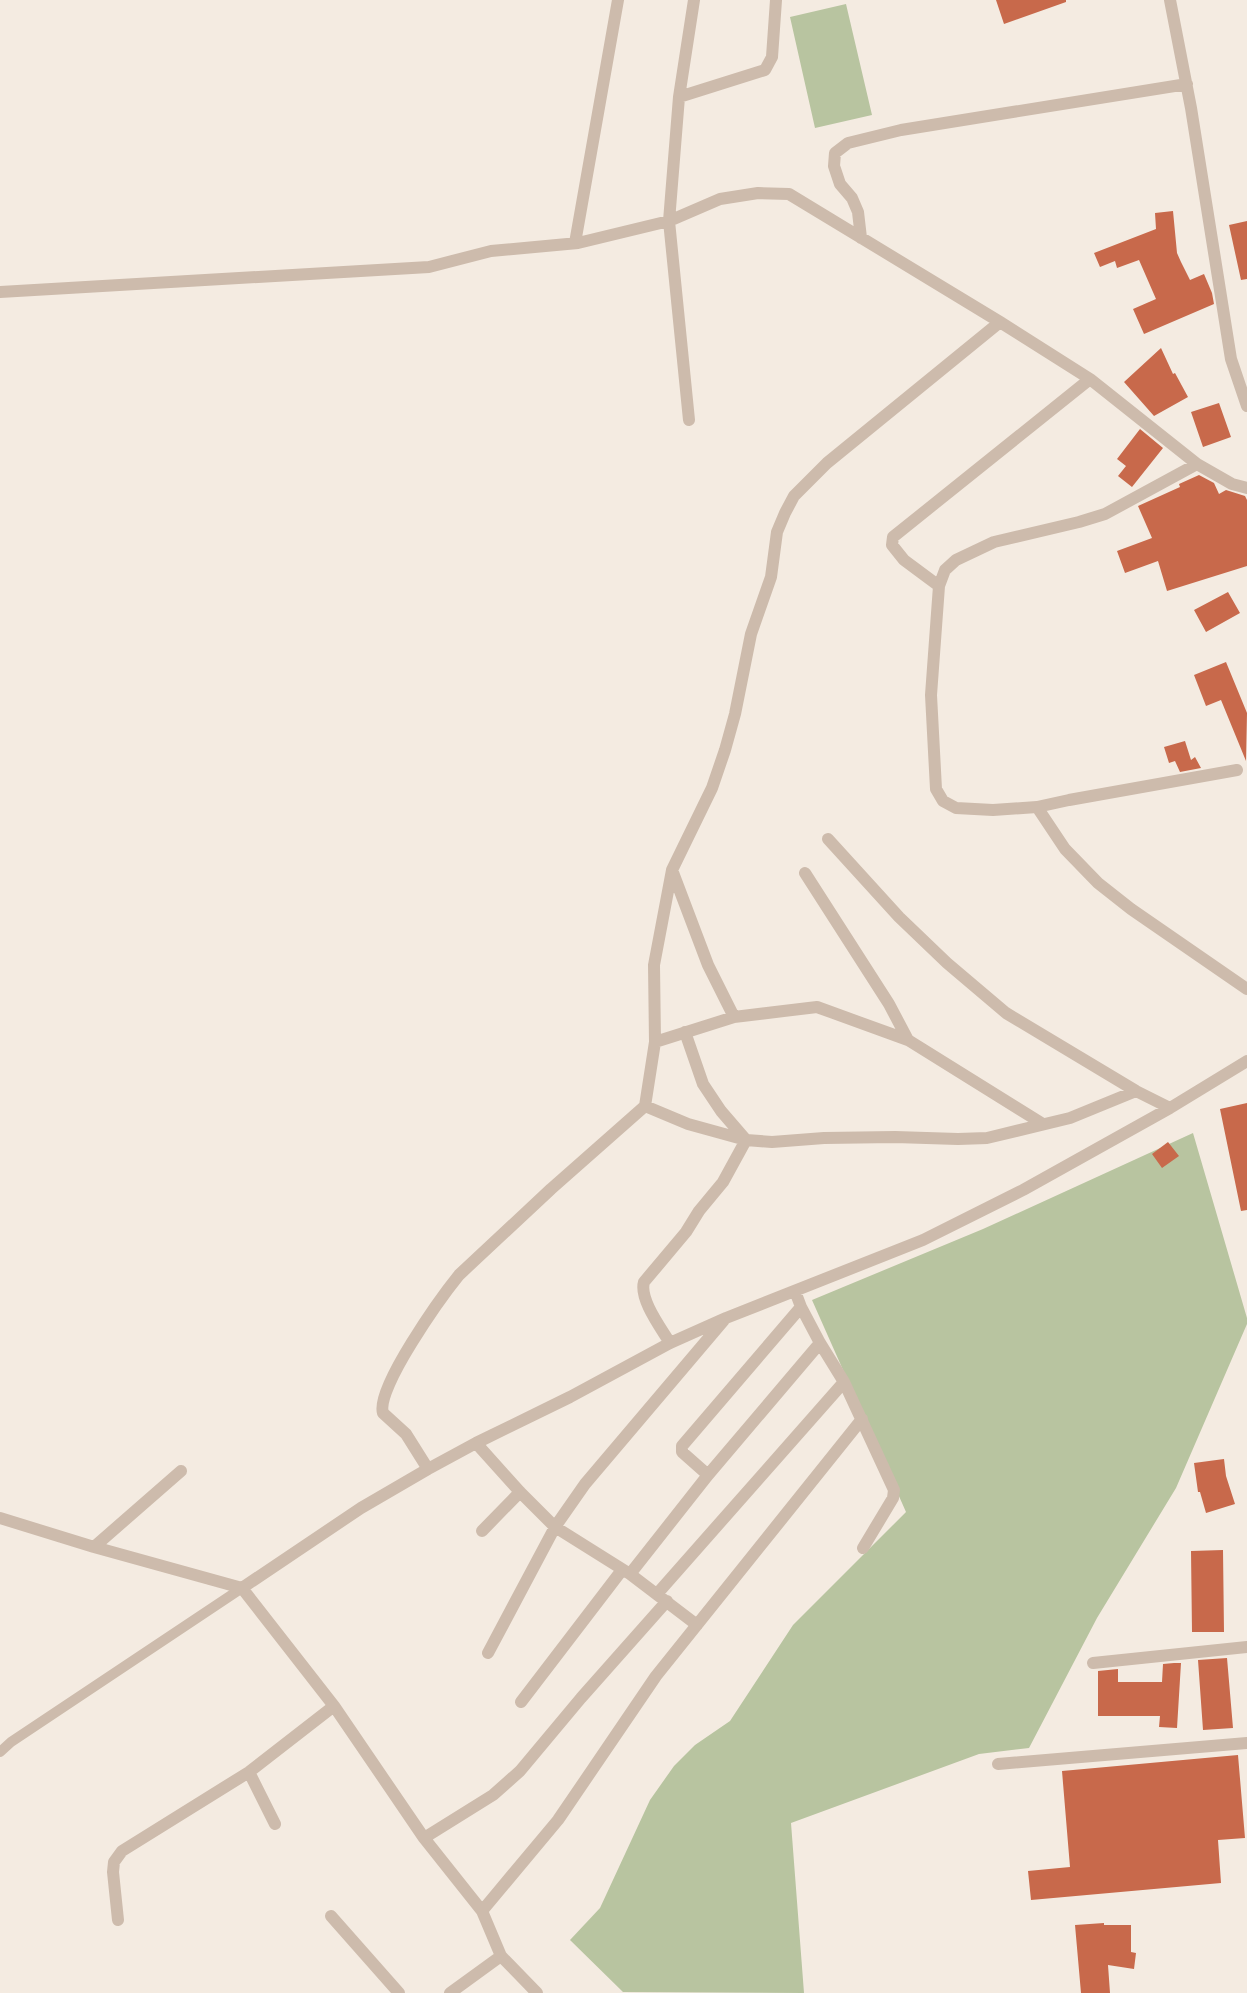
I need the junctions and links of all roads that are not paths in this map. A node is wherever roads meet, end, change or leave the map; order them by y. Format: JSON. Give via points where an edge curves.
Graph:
{"nodes":[{"id":1,"x":618,"y":0,"type":"edge"},
{"id":2,"x":694,"y":0,"type":"edge"},
{"id":3,"x":776,"y":0,"type":"edge"},
{"id":4,"x":1170,"y":0,"type":"edge"},
{"id":5,"x":1187,"y":84,"type":"junction"},
{"id":6,"x":679,"y":97,"type":"junction"},
{"id":7,"x":669,"y":221,"type":"junction"},
{"id":8,"x":861,"y":238,"type":"junction"},
{"id":9,"x":574,"y":243,"type":"junction"},
{"id":10,"x":0,"y":292,"type":"edge"},
{"id":11,"x":1000,"y":322,"type":"junction"},
{"id":12,"x":1090,"y":379,"type":"junction"},
{"id":13,"x":1247,"y":406,"type":"edge"},
{"id":14,"x":689,"y":420,"type":"dead end"},
{"id":15,"x":1197,"y":464,"type":"junction"},
{"id":16,"x":1247,"y":488,"type":"edge"},
{"id":17,"x":939,"y":586,"type":"junction"},
{"id":18,"x":1237,"y":770,"type":"dead end"},
{"id":19,"x":1038,"y":807,"type":"junction"},
{"id":20,"x":828,"y":839,"type":"dead end"},
{"id":21,"x":672,"y":870,"type":"junction"},
{"id":22,"x":805,"y":872,"type":"dead end"},
{"id":23,"x":1247,"y":989,"type":"edge"},
{"id":24,"x":734,"y":1017,"type":"junction"},
{"id":25,"x":685,"y":1032,"type":"junction"},
{"id":26,"x":908,"y":1040,"type":"junction"},
{"id":27,"x":656,"y":1042,"type":"junction"},
{"id":28,"x":1247,"y":1061,"type":"edge"},
{"id":29,"x":1136,"y":1091,"type":"junction"},
{"id":30,"x":645,"y":1106,"type":"junction"},
{"id":31,"x":1170,"y":1108,"type":"junction"},
{"id":32,"x":1043,"y":1124,"type":"junction"},
{"id":33,"x":746,"y":1140,"type":"junction"},
{"id":34,"x":795,"y":1291,"type":"junction"},
{"id":35,"x":801,"y":1307,"type":"junction"},
{"id":36,"x":726,"y":1318,"type":"junction"},
{"id":37,"x":670,"y":1343,"type":"junction"},
{"id":38,"x":820,"y":1343,"type":"junction"},
{"id":39,"x":844,"y":1382,"type":"junction"},
{"id":40,"x":862,"y":1419,"type":"junction"},
{"id":41,"x":476,"y":1443,"type":"junction"},
{"id":42,"x":428,"y":1469,"type":"junction"},
{"id":43,"x":181,"y":1471,"type":"dead end"},
{"id":44,"x":708,"y":1475,"type":"junction"},
{"id":45,"x":520,"y":1492,"type":"junction"},
{"id":46,"x":0,"y":1518,"type":"edge"},
{"id":47,"x":555,"y":1527,"type":"junction"},
{"id":48,"x":482,"y":1531,"type":"dead end"},
{"id":49,"x":94,"y":1547,"type":"junction"},
{"id":50,"x":863,"y":1548,"type":"dead end"},
{"id":51,"x":626,"y":1572,"type":"junction"},
{"id":52,"x":242,"y":1588,"type":"junction"},
{"id":53,"x":662,"y":1597,"type":"junction"},
{"id":54,"x":697,"y":1625,"type":"junction"},
{"id":55,"x":1247,"y":1647,"type":"edge"},
{"id":56,"x":488,"y":1653,"type":"dead end"},
{"id":57,"x":1093,"y":1663,"type":"dead end"},
{"id":58,"x":522,"y":1702,"type":"dead end"},
{"id":59,"x":334,"y":1706,"type":"junction"},
{"id":60,"x":1247,"y":1743,"type":"edge"},
{"id":61,"x":0,"y":1752,"type":"edge"},
{"id":62,"x":998,"y":1764,"type":"dead end"},
{"id":63,"x":248,"y":1772,"type":"junction"},
{"id":64,"x":274,"y":1824,"type":"dead end"},
{"id":65,"x":424,"y":1838,"type":"junction"},
{"id":66,"x":482,"y":1910,"type":"junction"},
{"id":67,"x":331,"y":1916,"type":"dead end"},
{"id":68,"x":118,"y":1920,"type":"dead end"},
{"id":69,"x":501,"y":1956,"type":"junction"},
{"id":70,"x":399,"y":1993,"type":"edge"},
{"id":71,"x":450,"y":1993,"type":"edge"},
{"id":72,"x":537,"y":1993,"type":"edge"}],
"edges":[{"from":1,"to":9,"type":"street"},
{"from":2,"to":6,"type":"street"},
{"from":3,"to":6,"type":"street","via":[[772,57],[765,70]]},
{"from":4,"to":5,"type":"street"},
{"from":5,"to":8,"type":"street","via":[[901,130],[848,143],[836,153],[834,166],[840,184],[852,198],[858,212]]},
{"from":5,"to":13,"type":"street","via":[[1231,359]]},
{"from":6,"to":7,"type":"street"},
{"from":7,"to":8,"type":"street","via":[[720,199],[758,193],[789,194]]},
{"from":7,"to":9,"type":"street"},
{"from":7,"to":14,"type":"street"},
{"from":8,"to":11,"type":"street"},
{"from":9,"to":10,"type":"street","via":[[492,251],[429,267]]},
{"from":11,"to":12,"type":"street"},
{"from":11,"to":21,"type":"street","via":[[827,463],[794,496],[777,532],[770,577],[751,634],[725,750],[712,788]]},
{"from":12,"to":15,"type":"street"},
{"from":12,"to":17,"type":"street","via":[[893,537],[892,545],[904,560]]},
{"from":15,"to":16,"type":"street","via":[[1232,484]]},
{"from":15,"to":17,"type":"street","via":[[1106,514],[994,542],[963,556],[944,570]]},
{"from":17,"to":19,"type":"street","via":[[931,695],[936,789],[943,801],[956,808]]},
{"from":18,"to":19,"type":"street"},
{"from":19,"to":23,"type":"street","via":[[1065,849],[1098,883]]},
{"from":20,"to":29,"type":"street","via":[[906,924],[1006,1013]]},
{"from":21,"to":24,"type":"street","via":[[708,965]]},
{"from":21,"to":27,"type":"street","via":[[654,965]]},
{"from":22,"to":26,"type":"street","via":[[889,1004]]},
{"from":24,"to":25,"type":"street"},
{"from":24,"to":26,"type":"street","via":[[817,1007]]},
{"from":25,"to":27,"type":"street"},
{"from":25,"to":33,"type":"street","via":[[703,1084]]},
{"from":26,"to":32,"type":"street"},
{"from":27,"to":30,"type":"street"},
{"from":28,"to":31,"type":"street"},
{"from":29,"to":31,"type":"street"},
{"from":29,"to":32,"type":"street","via":[[1070,1118]]},
{"from":30,"to":33,"type":"street","via":[[688,1124]]},
{"from":30,"to":42,"type":"street","via":[[459,1276],[400,1362],[382,1409],[406,1434]]},
{"from":31,"to":34,"type":"street","via":[[1023,1190],[923,1240]]},
{"from":32,"to":33,"type":"street","via":[[987,1138]]},
{"from":33,"to":37,"type":"street","via":[[723,1182],[644,1282],[645,1298]]},
{"from":34,"to":35,"type":"street"},
{"from":34,"to":36,"type":"street"},
{"from":35,"to":38,"type":"street"},
{"from":35,"to":44,"type":"street","via":[[682,1446],[682,1452]]},
{"from":36,"to":37,"type":"street"},
{"from":36,"to":47,"type":"street","via":[[585,1484]]},
{"from":37,"to":41,"type":"street"},
{"from":38,"to":39,"type":"street"},
{"from":38,"to":44,"type":"street"},
{"from":39,"to":40,"type":"street"},
{"from":39,"to":53,"type":"street"},
{"from":40,"to":50,"type":"street","via":[[894,1490],[893,1498]]},
{"from":40,"to":54,"type":"street"},
{"from":41,"to":42,"type":"street"},
{"from":41,"to":45,"type":"street"},
{"from":42,"to":52,"type":"street","via":[[360,1508]]},
{"from":43,"to":49,"type":"street"},
{"from":44,"to":51,"type":"street"},
{"from":45,"to":47,"type":"street"},
{"from":45,"to":48,"type":"street"},
{"from":46,"to":49,"type":"street"},
{"from":47,"to":51,"type":"street"},
{"from":47,"to":56,"type":"street"},
{"from":49,"to":52,"type":"street"},
{"from":51,"to":53,"type":"street"},
{"from":51,"to":58,"type":"street"},
{"from":52,"to":59,"type":"street"},
{"from":52,"to":61,"type":"lane"},
{"from":53,"to":54,"type":"street"},
{"from":53,"to":65,"type":"street","via":[[520,1771],[492,1795]]},
{"from":54,"to":66,"type":"street","via":[[656,1676],[558,1820]]},
{"from":55,"to":57,"type":"street"},
{"from":59,"to":63,"type":"street"},
{"from":59,"to":65,"type":"street"},
{"from":60,"to":62,"type":"street"},
{"from":63,"to":64,"type":"street"},
{"from":63,"to":68,"type":"street","via":[[122,1851],[114,1862],[113,1872]]},
{"from":65,"to":66,"type":"street"},
{"from":66,"to":69,"type":"street"},
{"from":67,"to":70,"type":"street"},
{"from":69,"to":71,"type":"street"},
{"from":69,"to":72,"type":"street"}]}
